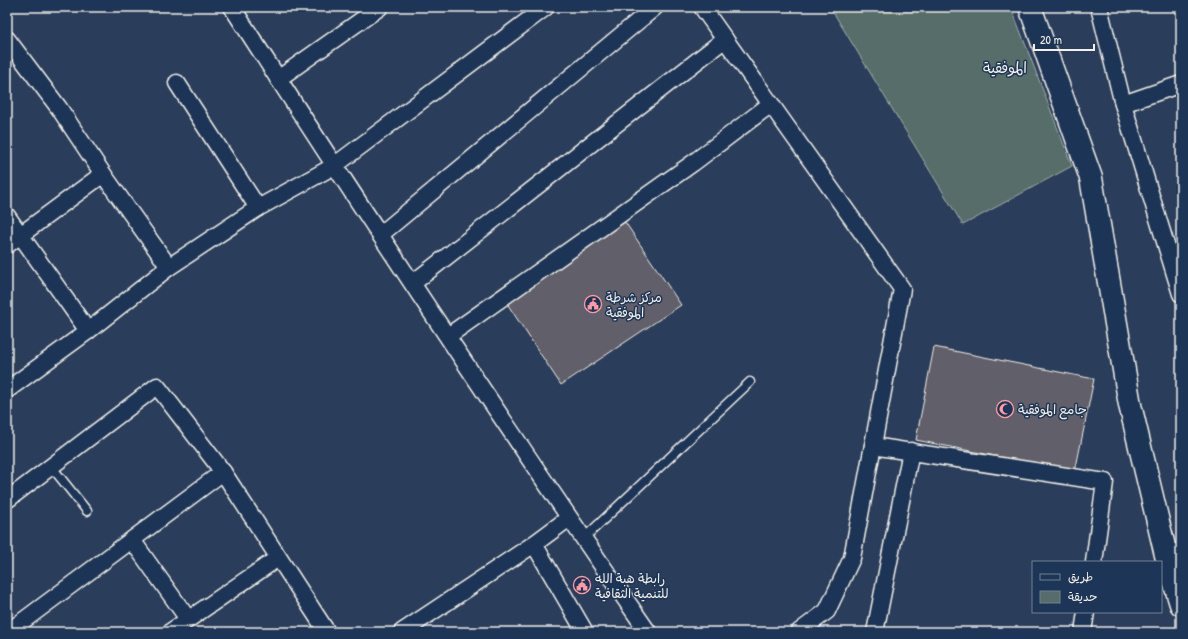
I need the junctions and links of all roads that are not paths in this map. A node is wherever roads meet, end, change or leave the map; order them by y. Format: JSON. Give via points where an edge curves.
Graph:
{"nodes":[{"id":1,"x":232,"y":7,"type":"edge"},
{"id":2,"x":380,"y":7,"type":"edge"},
{"id":3,"x":546,"y":7,"type":"edge"},
{"id":4,"x":655,"y":7,"type":"edge"},
{"id":5,"x":702,"y":7,"type":"edge"},
{"id":6,"x":1030,"y":7,"type":"edge"},
{"id":7,"x":1099,"y":7,"type":"edge"},
{"id":8,"x":7,"y":39,"type":"edge"},
{"id":9,"x":725,"y":39,"type":"junction"},
{"id":10,"x":278,"y":79,"type":"junction"},
{"id":11,"x":177,"y":83,"type":"dead end"},
{"id":12,"x":1181,"y":84,"type":"edge"},
{"id":13,"x":771,"y":104,"type":"junction"},
{"id":14,"x":1123,"y":104,"type":"junction"},
{"id":15,"x":334,"y":166,"type":"junction"},
{"id":16,"x":103,"y":174,"type":"junction"},
{"id":17,"x":258,"y":208,"type":"junction"},
{"id":18,"x":7,"y":216,"type":"edge"},
{"id":19,"x":20,"y":235,"type":"junction"},
{"id":20,"x":380,"y":235,"type":"junction"},
{"id":21,"x":7,"y":245,"type":"edge"},
{"id":22,"x":170,"y":267,"type":"junction"},
{"id":23,"x":413,"y":283,"type":"junction"},
{"id":24,"x":1181,"y":294,"type":"edge"},
{"id":25,"x":88,"y":330,"type":"junction"},
{"id":26,"x":448,"y":336,"type":"junction"},
{"id":27,"x":750,"y":382,"type":"dead end"},
{"id":28,"x":7,"y":390,"type":"edge"},
{"id":29,"x":873,"y":446,"type":"junction"},
{"id":30,"x":911,"y":451,"type":"junction"},
{"id":31,"x":51,"y":466,"type":"junction"},
{"id":32,"x":223,"y":472,"type":"junction"},
{"id":33,"x":7,"y":500,"type":"edge"},
{"id":34,"x":87,"y":511,"type":"dead end"},
{"id":35,"x":569,"y":518,"type":"junction"},
{"id":36,"x":583,"y":539,"type":"junction"},
{"id":37,"x":132,"y":540,"type":"junction"},
{"id":38,"x":534,"y":544,"type":"junction"},
{"id":39,"x":1173,"y":553,"type":"edge"},
{"id":40,"x":278,"y":558,"type":"junction"},
{"id":41,"x":1094,"y":561,"type":"edge"},
{"id":42,"x":1181,"y":604,"type":"edge"},
{"id":43,"x":1086,"y":613,"type":"edge"},
{"id":44,"x":188,"y":620,"type":"junction"},
{"id":45,"x":8,"y":632,"type":"edge"},
{"id":46,"x":170,"y":632,"type":"edge"},
{"id":47,"x":327,"y":632,"type":"edge"},
{"id":48,"x":402,"y":632,"type":"edge"},
{"id":49,"x":585,"y":632,"type":"edge"},
{"id":50,"x":648,"y":632,"type":"edge"},
{"id":51,"x":799,"y":632,"type":"edge"},
{"id":52,"x":875,"y":632,"type":"edge"},
{"id":53,"x":1083,"y":632,"type":"edge"}],
"edges":[{"from":1,"to":10,"type":"street"},
{"from":2,"to":10,"type":"street"},
{"from":3,"to":15,"type":"street"},
{"from":4,"to":20,"type":"street"},
{"from":5,"to":9,"type":"street"},
{"from":6,"to":39,"type":"street","via":[[1091,178],[1130,404]]},
{"from":7,"to":14,"type":"street"},
{"from":8,"to":16,"type":"street","via":[[59,108]]},
{"from":9,"to":13,"type":"street"},
{"from":9,"to":23,"type":"street"},
{"from":10,"to":15,"type":"street"},
{"from":11,"to":17,"type":"street"},
{"from":12,"to":14,"type":"street"},
{"from":13,"to":26,"type":"street","via":[[693,163]]},
{"from":13,"to":29,"type":"street","via":[[902,289]]},
{"from":14,"to":24,"type":"street"},
{"from":15,"to":17,"type":"street"},
{"from":15,"to":20,"type":"street"},
{"from":16,"to":19,"type":"street"},
{"from":16,"to":22,"type":"street"},
{"from":17,"to":22,"type":"street"},
{"from":18,"to":19,"type":"street"},
{"from":19,"to":21,"type":"street"},
{"from":19,"to":25,"type":"street"},
{"from":20,"to":23,"type":"street"},
{"from":22,"to":25,"type":"street"},
{"from":23,"to":26,"type":"street"},
{"from":25,"to":28,"type":"street"},
{"from":26,"to":35,"type":"street"},
{"from":27,"to":36,"type":"lane"},
{"from":29,"to":30,"type":"street"},
{"from":29,"to":51,"type":"street","via":[[852,558],[827,611]]},
{"from":30,"to":41,"type":"street","via":[[1106,482]]},
{"from":30,"to":52,"type":"street"},
{"from":31,"to":32,"type":"street","via":[[157,386]]},
{"from":31,"to":33,"type":"street"},
{"from":31,"to":34,"type":"lane"},
{"from":32,"to":37,"type":"street"},
{"from":32,"to":40,"type":"street"},
{"from":35,"to":36,"type":"street"},
{"from":35,"to":38,"type":"street"},
{"from":36,"to":50,"type":"street"},
{"from":37,"to":44,"type":"street"},
{"from":37,"to":45,"type":"street"},
{"from":38,"to":48,"type":"street"},
{"from":38,"to":49,"type":"street"},
{"from":39,"to":42,"type":"street"},
{"from":40,"to":44,"type":"street"},
{"from":40,"to":47,"type":"street"},
{"from":43,"to":53,"type":"street"},
{"from":44,"to":46,"type":"street"}]}
